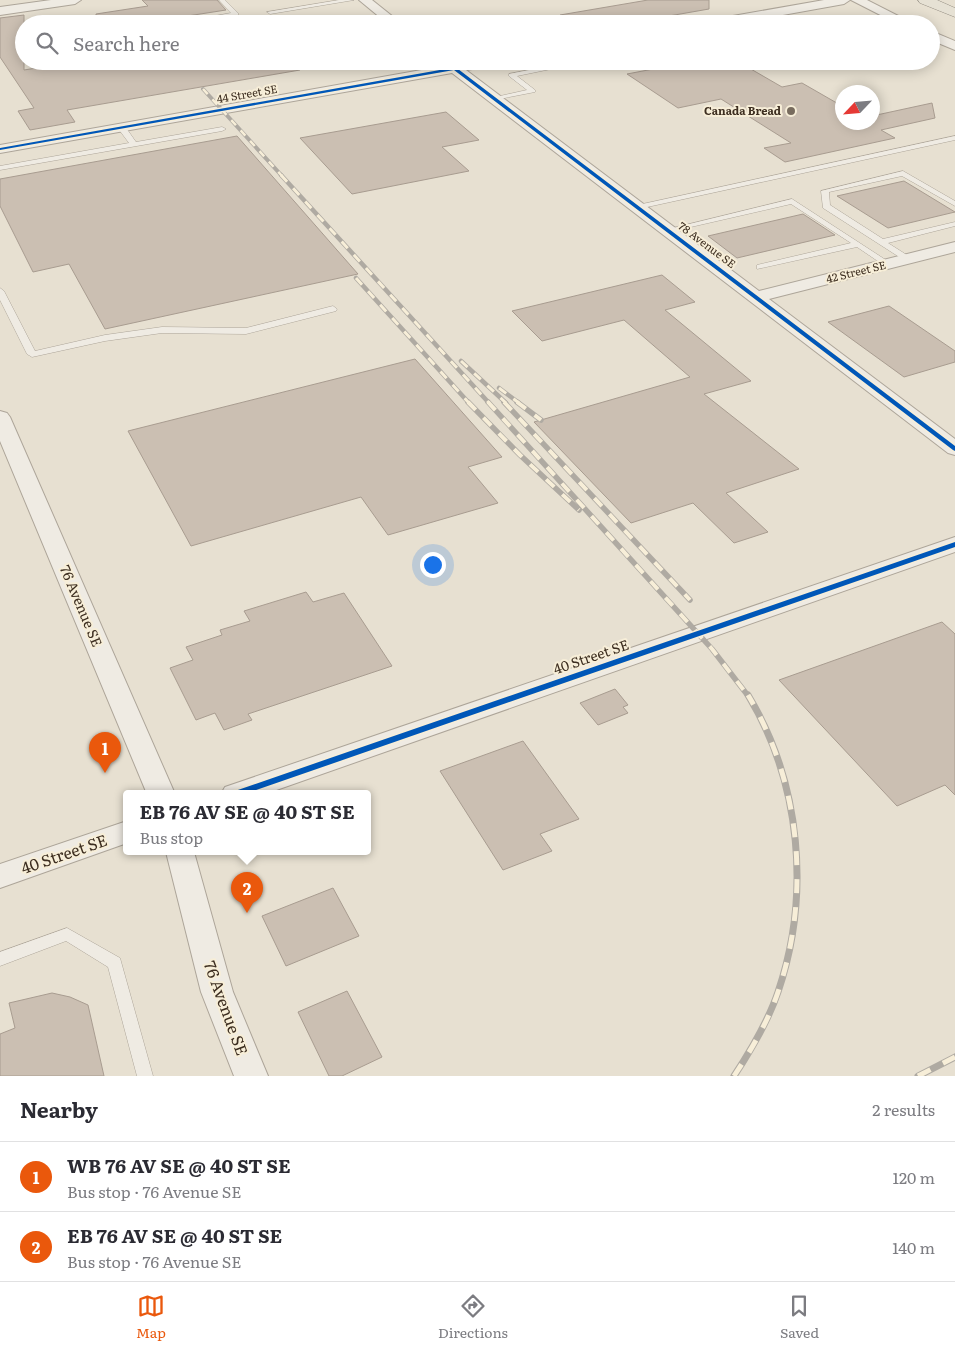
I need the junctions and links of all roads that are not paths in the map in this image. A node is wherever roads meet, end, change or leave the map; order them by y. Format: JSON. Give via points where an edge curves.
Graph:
{"nodes":[{"id":1,"x":75,"y":0,"type":"edge"},
{"id":2,"x":222,"y":0,"type":"edge"},
{"id":3,"x":351,"y":0,"type":"edge"},
{"id":4,"x":367,"y":0,"type":"edge"},
{"id":5,"x":844,"y":0,"type":"edge"},
{"id":6,"x":858,"y":0,"type":"edge"},
{"id":7,"x":925,"y":0,"type":"edge"},
{"id":8,"x":0,"y":11,"type":"edge"},
{"id":9,"x":270,"y":12,"type":"dead end"},
{"id":10,"x":955,"y":13,"type":"edge"},
{"id":11,"x":230,"y":15,"type":"edge"},
{"id":12,"x":385,"y":15,"type":"edge"},
{"id":13,"x":760,"y":15,"type":"edge"},
{"id":14,"x":889,"y":15,"type":"edge"},
{"id":15,"x":940,"y":39,"type":"edge"},
{"id":16,"x":955,"y":46,"type":"edge"},
{"id":17,"x":423,"y":70,"type":"edge"},
{"id":18,"x":457,"y":70,"type":"edge"},
{"id":19,"x":538,"y":70,"type":"edge"},
{"id":20,"x":494,"y":98,"type":"junction"},
{"id":21,"x":121,"y":127,"type":"junction"},
{"id":22,"x":222,"y":129,"type":"dead end"},
{"id":23,"x":955,"y":138,"type":"edge"},
{"id":24,"x":134,"y":144,"type":"junction"},
{"id":25,"x":0,"y":149,"type":"edge"},
{"id":26,"x":0,"y":168,"type":"edge"},
{"id":27,"x":955,"y":204,"type":"edge"},
{"id":28,"x":638,"y":207,"type":"junction"},
{"id":29,"x":955,"y":224,"type":"edge"},
{"id":30,"x":669,"y":230,"type":"junction"},
{"id":31,"x":882,"y":242,"type":"junction"},
{"id":32,"x":858,"y":244,"type":"junction"},
{"id":33,"x":955,"y":247,"type":"edge"},
{"id":34,"x":907,"y":259,"type":"junction"},
{"id":35,"x":888,"y":264,"type":"junction"},
{"id":36,"x":760,"y":267,"type":"dead end"},
{"id":37,"x":0,"y":291,"type":"edge"},
{"id":38,"x":757,"y":297,"type":"junction"},
{"id":39,"x":333,"y":309,"type":"dead end"},
{"id":40,"x":2,"y":427,"type":"edge"},
{"id":41,"x":955,"y":449,"type":"edge"},
{"id":42,"x":955,"y":544,"type":"edge"},
{"id":43,"x":160,"y":790,"type":"edge"},
{"id":44,"x":247,"y":790,"type":"edge"},
{"id":45,"x":123,"y":833,"type":"edge"},
{"id":46,"x":181,"y":855,"type":"edge"},
{"id":47,"x":0,"y":876,"type":"edge"},
{"id":48,"x":0,"y":959,"type":"edge"},
{"id":49,"x":145,"y":1076,"type":"edge"},
{"id":50,"x":251,"y":1076,"type":"edge"}],
"edges":[{"from":1,"to":8,"type":"street"},
{"from":2,"to":11,"type":"lane","via":[[236,14]]},
{"from":3,"to":9,"type":"lane"},
{"from":4,"to":12,"type":"street"},
{"from":5,"to":13,"type":"street"},
{"from":6,"to":14,"type":"street"},
{"from":7,"to":10,"type":"main road"},
{"from":15,"to":16,"type":"street"},
{"from":17,"to":21,"type":"street","name":"44 Street SE"},
{"from":18,"to":20,"type":"street","name":"78 Avenue SE"},
{"from":19,"to":20,"type":"lane","via":[[511,75],[533,91]]},
{"from":20,"to":28,"type":"street","name":"78 Avenue SE"},
{"from":21,"to":24,"type":"lane"},
{"from":21,"to":25,"type":"street","name":"44 Street SE"},
{"from":22,"to":24,"type":"lane"},
{"from":23,"to":28,"type":"lane"},
{"from":24,"to":26,"type":"lane"},
{"from":27,"to":31,"type":"lane","via":[[903,174],[825,191],[826,206]]},
{"from":28,"to":30,"type":"street","name":"78 Avenue SE"},
{"from":29,"to":31,"type":"lane"},
{"from":30,"to":32,"type":"lane","via":[[792,201]]},
{"from":30,"to":38,"type":"street","name":"78 Avenue SE"},
{"from":31,"to":34,"type":"lane"},
{"from":32,"to":35,"type":"lane"},
{"from":32,"to":36,"type":"lane"},
{"from":33,"to":34,"type":"street","name":"42 Street SE"},
{"from":34,"to":35,"type":"street","name":"42 Street SE"},
{"from":35,"to":38,"type":"street","name":"42 Street SE"},
{"from":37,"to":39,"type":"lane","via":[[32,354],[162,330],[246,330]]},
{"from":38,"to":41,"type":"street","name":"78 Avenue SE"},
{"from":40,"to":43,"type":"street","name":"76 Avenue SE"},
{"from":42,"to":44,"type":"street","name":"40 Street SE"},
{"from":45,"to":47,"type":"street","name":"40 Street SE"},
{"from":46,"to":50,"type":"street","name":"76 Avenue SE","via":[[217,992]]},
{"from":48,"to":49,"type":"lane","via":[[67,934],[115,963]]}]}
